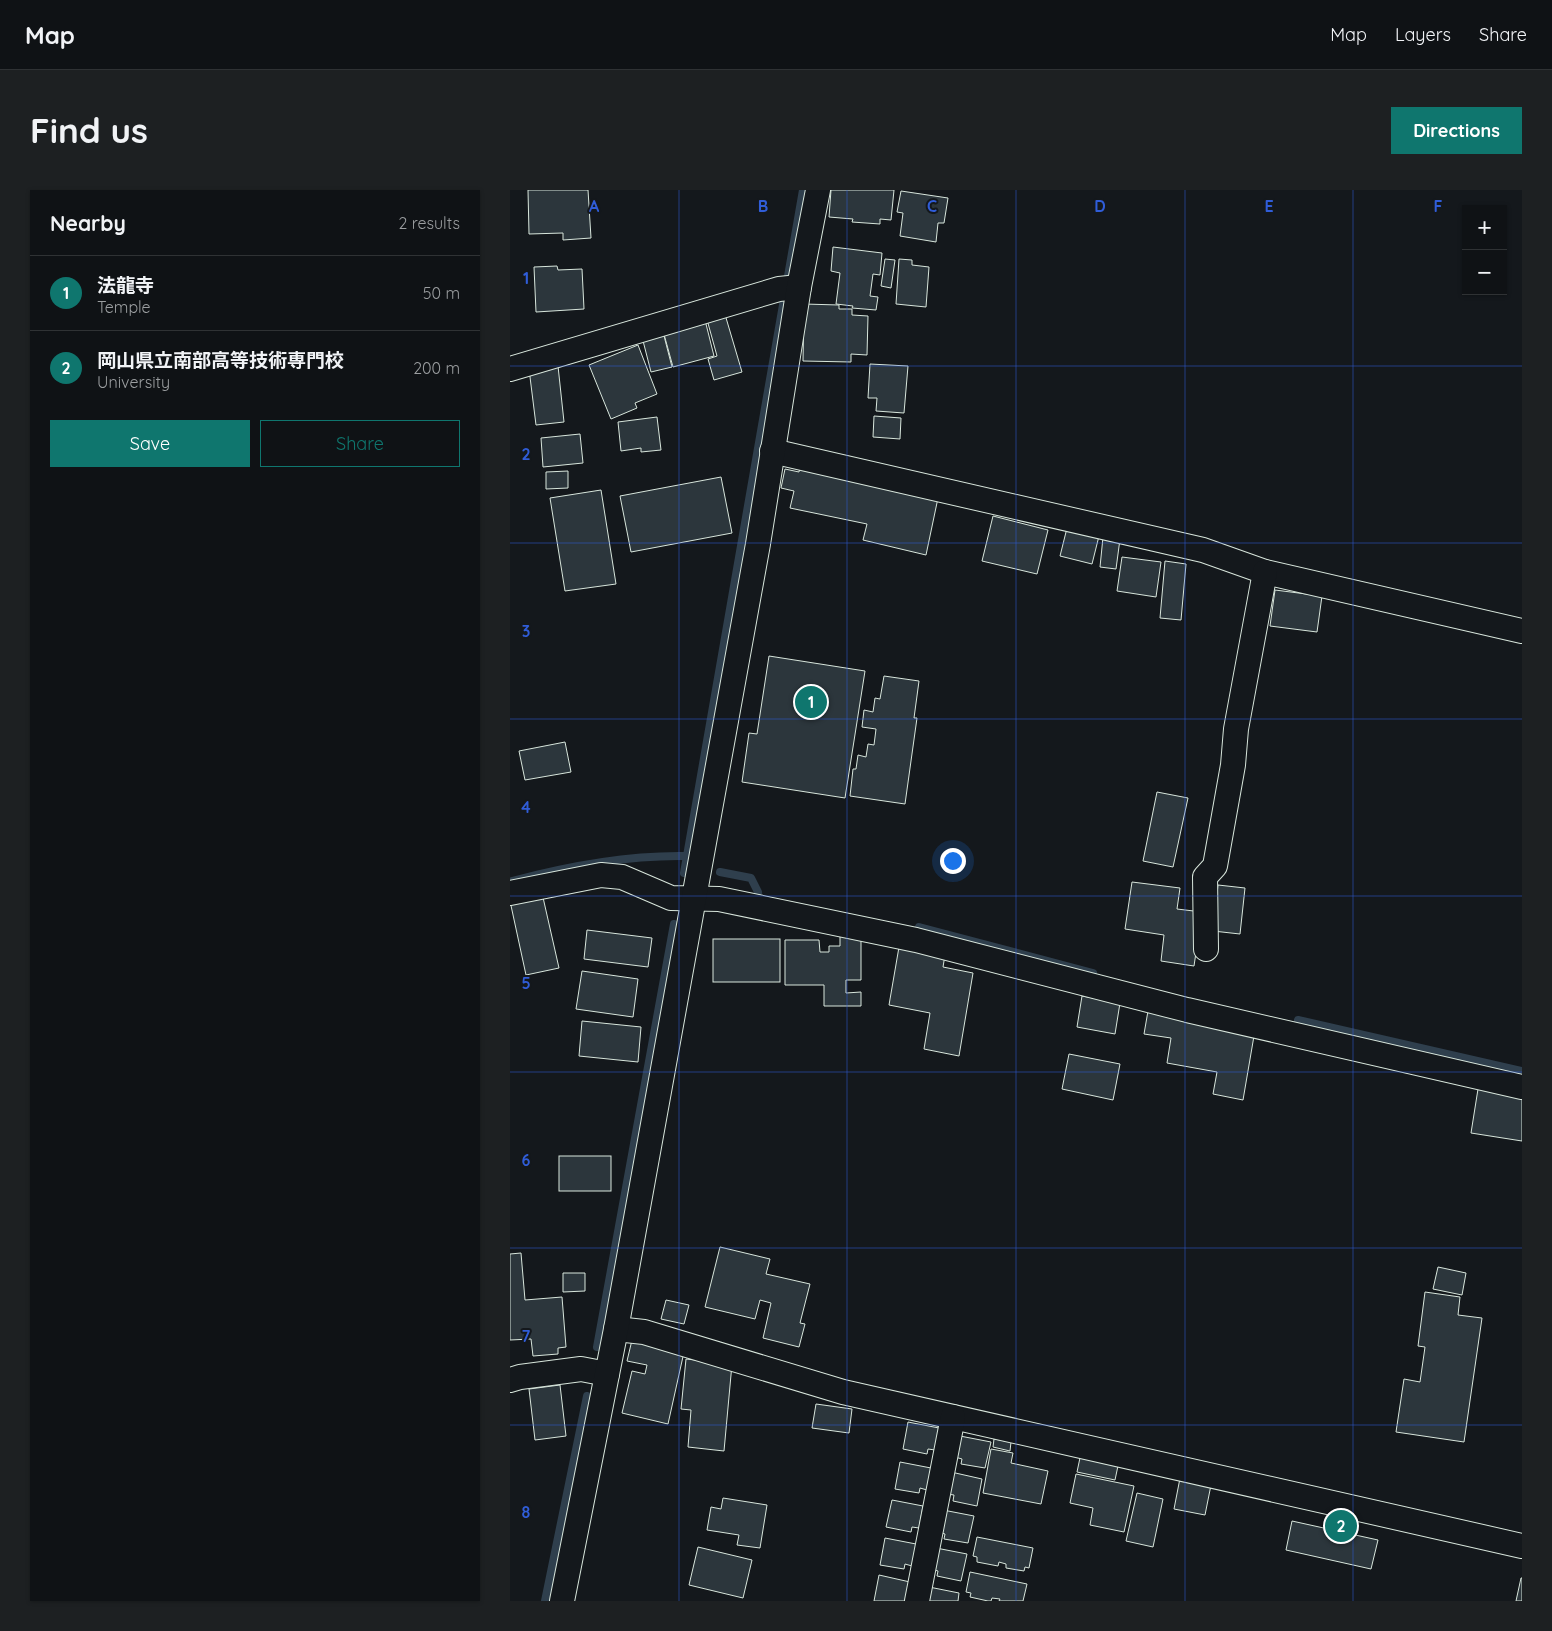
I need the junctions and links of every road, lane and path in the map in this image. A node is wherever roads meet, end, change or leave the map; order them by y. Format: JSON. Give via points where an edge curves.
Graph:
{"nodes":[{"id":1,"x":818,"y":190,"type":"edge"},
{"id":2,"x":790,"y":288,"type":"junction"},
{"id":3,"x":510,"y":369,"type":"edge"},
{"id":4,"x":772,"y":452,"type":"junction"},
{"id":5,"x":1265,"y":572,"type":"junction"},
{"id":6,"x":1522,"y":631,"type":"edge"},
{"id":7,"x":510,"y":893,"type":"edge"},
{"id":8,"x":693,"y":900,"type":"junction"},
{"id":9,"x":1206,"y":949,"type":"dead end"},
{"id":10,"x":1522,"y":1087,"type":"edge"},
{"id":11,"x":616,"y":1329,"type":"junction"},
{"id":12,"x":607,"y":1374,"type":"junction"},
{"id":13,"x":510,"y":1380,"type":"edge"},
{"id":14,"x":953,"y":1417,"type":"junction"},
{"id":15,"x":1522,"y":1546,"type":"edge"},
{"id":16,"x":562,"y":1601,"type":"edge"},
{"id":17,"x":917,"y":1601,"type":"edge"}],
"edges":[{"from":1,"to":2,"type":"street"},
{"from":2,"to":3,"type":"street"},
{"from":2,"to":4,"type":"street"},
{"from":4,"to":5,"type":"street","via":[[1203,550]]},
{"from":4,"to":8,"type":"street"},
{"from":5,"to":6,"type":"street"},
{"from":5,"to":9,"type":"street","via":[[1215,866],[1204,877]]},
{"from":7,"to":8,"type":"street","via":[[601,875],[622,877],[671,898]]},
{"from":8,"to":10,"type":"street","via":[[719,900],[916,940],[1187,1010]]},
{"from":8,"to":11,"type":"street"},
{"from":11,"to":12,"type":"street"},
{"from":11,"to":14,"type":"street","via":[[644,1332],[843,1392]]},
{"from":12,"to":13,"type":"street","via":[[581,1369]]},
{"from":12,"to":16,"type":"street"},
{"from":14,"to":15,"type":"street"},
{"from":14,"to":17,"type":"street"}]}
